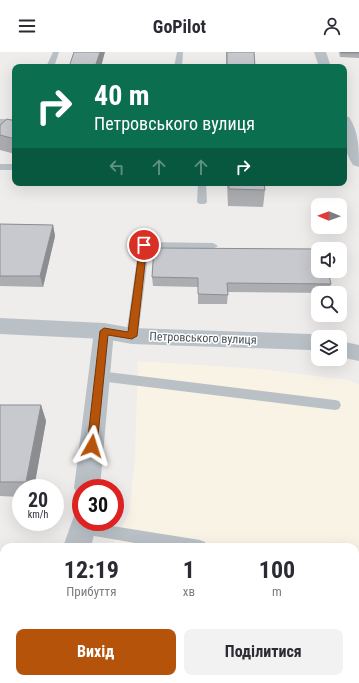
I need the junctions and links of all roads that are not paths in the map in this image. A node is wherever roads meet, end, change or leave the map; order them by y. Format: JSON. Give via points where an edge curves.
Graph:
{"nodes":[{"id":1,"x":56,"y":52,"type":"edge"},
{"id":2,"x":180,"y":52,"type":"edge"},
{"id":3,"x":320,"y":52,"type":"edge"},
{"id":4,"x":51,"y":64,"type":"edge"},
{"id":5,"x":178,"y":64,"type":"edge"},
{"id":6,"x":324,"y":64,"type":"edge"},
{"id":7,"x":0,"y":123,"type":"edge"},
{"id":8,"x":12,"y":123,"type":"edge"},
{"id":9,"x":347,"y":128,"type":"edge"},
{"id":10,"x":359,"y":160,"type":"edge"},
{"id":11,"x":0,"y":167,"type":"edge"},
{"id":12,"x":12,"y":167,"type":"edge"},
{"id":13,"x":202,"y":186,"type":"edge"},
{"id":14,"x":202,"y":202,"type":"dead end"},
{"id":15,"x":213,"y":246,"type":"dead end"},
{"id":16,"x":0,"y":326,"type":"edge"},
{"id":17,"x":104,"y":331,"type":"junction"},
{"id":18,"x":132,"y":336,"type":"junction"},
{"id":19,"x":311,"y":343,"type":"edge"},
{"id":20,"x":347,"y":350,"type":"edge"},
{"id":21,"x":359,"y":353,"type":"edge"},
{"id":22,"x":99,"y":376,"type":"junction"},
{"id":23,"x":335,"y":405,"type":"dead end"},
{"id":24,"x":88,"y":479,"type":"edge"},
{"id":25,"x":81,"y":532,"type":"edge"},
{"id":26,"x":168,"y":543,"type":"edge"}],
"edges":[{"from":1,"to":4,"type":"lane"},
{"from":2,"to":5,"type":"lane"},
{"from":3,"to":6,"type":"street"},
{"from":7,"to":8,"type":"street"},
{"from":9,"to":10,"type":"street"},
{"from":11,"to":12,"type":"lane"},
{"from":13,"to":14,"type":"lane"},
{"from":15,"to":18,"type":"lane","via":[[144,245]]},
{"from":16,"to":17,"type":"street","name":"Петровського вулиця"},
{"from":17,"to":18,"type":"street","name":"Петровського вулиця"},
{"from":17,"to":22,"type":"street"},
{"from":18,"to":19,"type":"street","name":"Петровського вулиця"},
{"from":20,"to":21,"type":"street"},
{"from":22,"to":23,"type":"lane"},
{"from":22,"to":24,"type":"street"},
{"from":25,"to":26,"type":"lane"}]}
